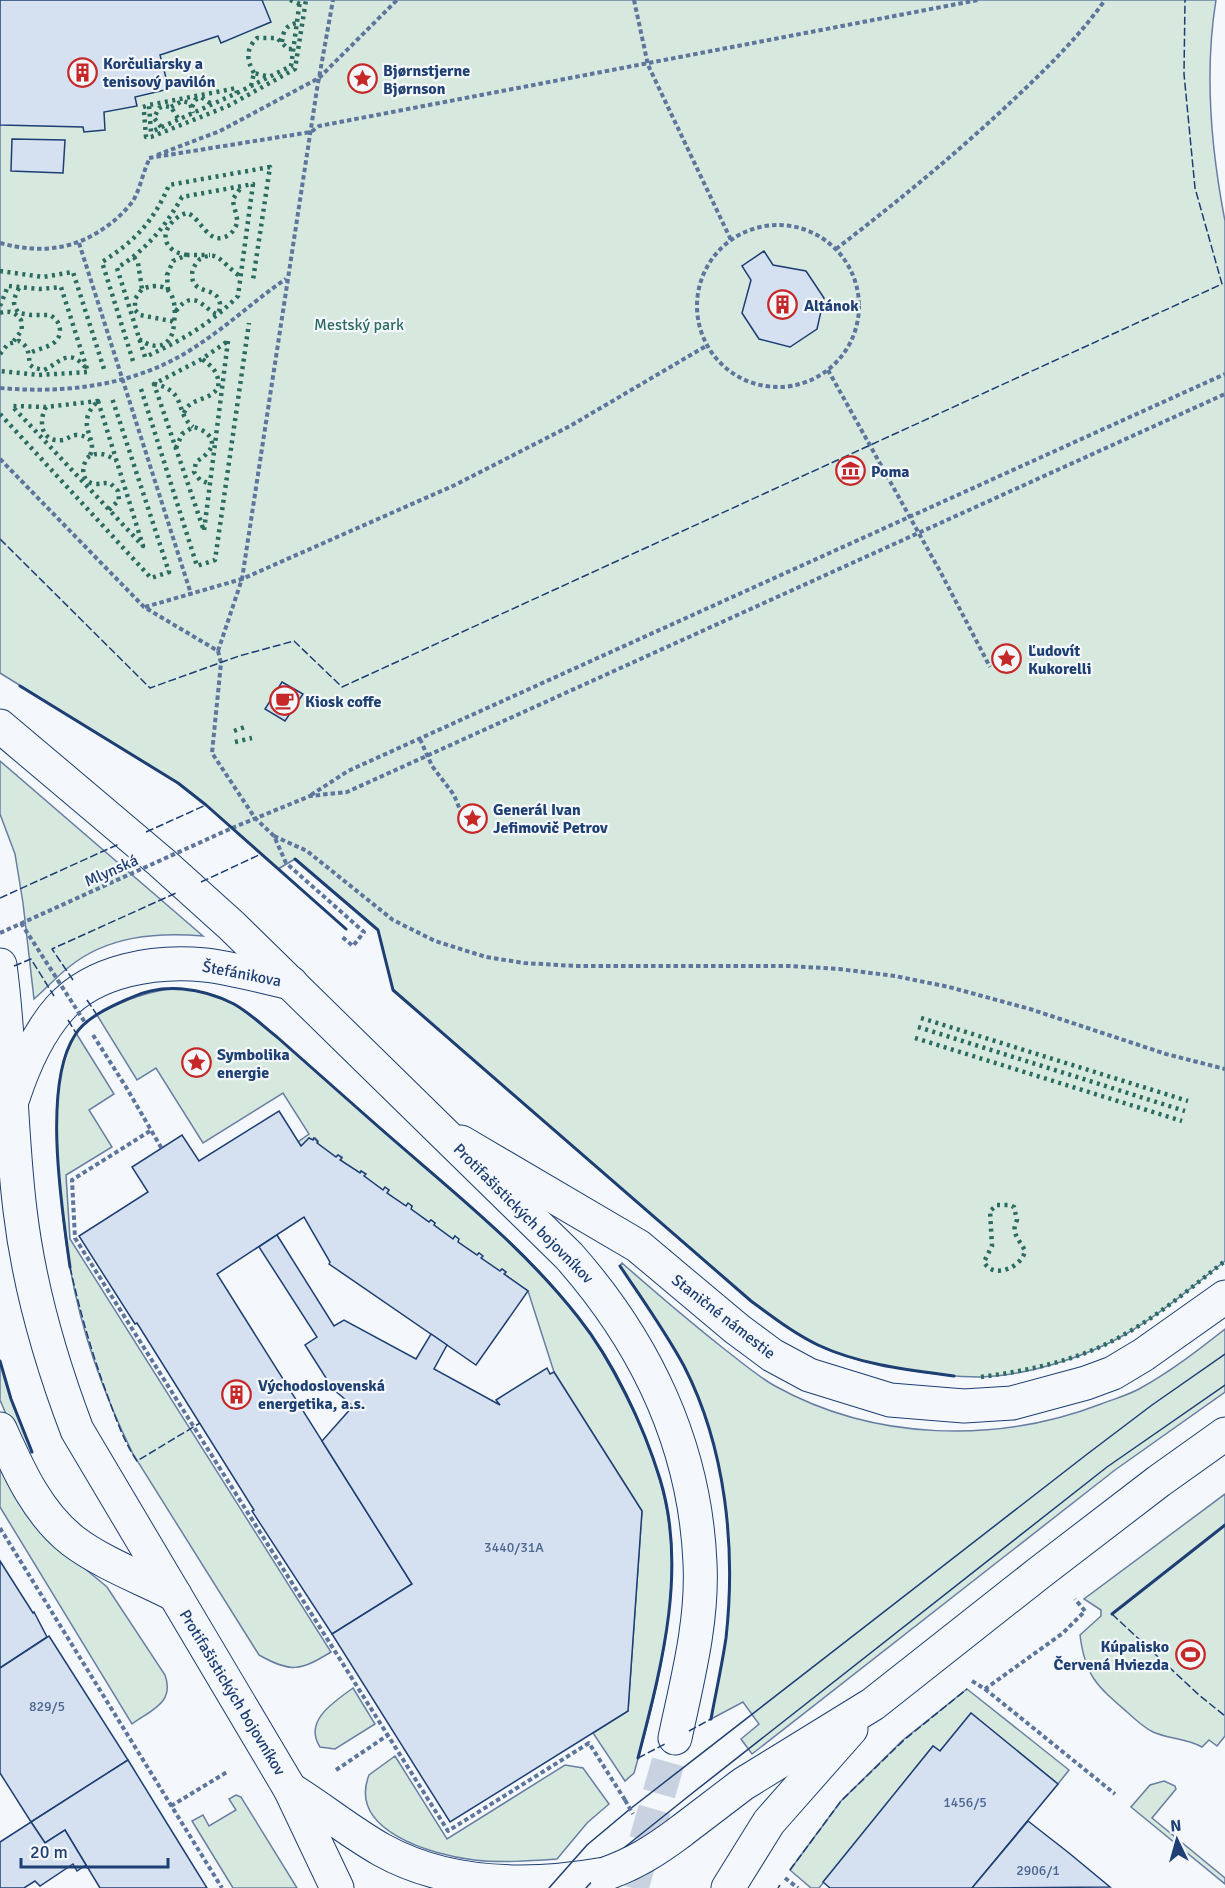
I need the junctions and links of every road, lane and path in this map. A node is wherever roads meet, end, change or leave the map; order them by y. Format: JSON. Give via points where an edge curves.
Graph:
{"nodes":[{"id":1,"x":333,"y":0,"type":"edge"},
{"id":2,"x":397,"y":0,"type":"edge"},
{"id":3,"x":634,"y":0,"type":"edge"},
{"id":4,"x":978,"y":0,"type":"edge"},
{"id":5,"x":1105,"y":0,"type":"edge"},
{"id":6,"x":648,"y":65,"type":"junction"},
{"id":7,"x":319,"y":78,"type":"junction"},
{"id":8,"x":311,"y":132,"type":"junction"},
{"id":9,"x":149,"y":159,"type":"junction"},
{"id":10,"x":730,"y":240,"type":"junction"},
{"id":11,"x":0,"y":243,"type":"edge"},
{"id":12,"x":79,"y":243,"type":"junction"},
{"id":13,"x":836,"y":249,"type":"junction"},
{"id":14,"x":287,"y":278,"type":"junction"},
{"id":15,"x":706,"y":346,"type":"junction"},
{"id":16,"x":828,"y":370,"type":"junction"},
{"id":17,"x":1225,"y":374,"type":"edge"},
{"id":18,"x":123,"y":380,"type":"junction"},
{"id":19,"x":0,"y":388,"type":"edge"},
{"id":20,"x":1225,"y":394,"type":"edge"},
{"id":21,"x":0,"y":459,"type":"edge"},
{"id":22,"x":909,"y":516,"type":"junction"},
{"id":23,"x":918,"y":534,"type":"junction"},
{"id":24,"x":242,"y":579,"type":"junction"},
{"id":25,"x":191,"y":594,"type":"junction"},
{"id":26,"x":144,"y":607,"type":"junction"},
{"id":27,"x":218,"y":651,"type":"junction"},
{"id":28,"x":990,"y":667,"type":"dead end"},
{"id":29,"x":0,"y":726,"type":"edge"},
{"id":30,"x":420,"y":740,"type":"junction"},
{"id":31,"x":428,"y":755,"type":"junction"},
{"id":32,"x":310,"y":796,"type":"junction"},
{"id":33,"x":255,"y":818,"type":"junction"},
{"id":34,"x":469,"y":832,"type":"dead end"},
{"id":35,"x":274,"y":836,"type":"junction"},
{"id":36,"x":21,"y":923,"type":"junction"},
{"id":37,"x":0,"y":933,"type":"edge"},
{"id":38,"x":341,"y":936,"type":"dead end"},
{"id":39,"x":0,"y":965,"type":"edge"},
{"id":40,"x":291,"y":982,"type":"junction"},
{"id":41,"x":1225,"y":1069,"type":"edge"},
{"id":42,"x":10,"y":1105,"type":"junction"},
{"id":43,"x":150,"y":1131,"type":"junction"},
{"id":44,"x":444,"y":1132,"type":"junction"},
{"id":45,"x":162,"y":1149,"type":"dead end"},
{"id":46,"x":1225,"y":1297,"type":"edge"},
{"id":47,"x":0,"y":1429,"type":"edge"},
{"id":48,"x":1225,"y":1434,"type":"edge"},
{"id":49,"x":0,"y":1528,"type":"edge"},
{"id":50,"x":175,"y":1595,"type":"junction"},
{"id":51,"x":1073,"y":1597,"type":"dead end"},
{"id":52,"x":966,"y":1677,"type":"dead end"},
{"id":53,"x":985,"y":1689,"type":"junction"},
{"id":54,"x":873,"y":1704,"type":"junction"},
{"id":55,"x":388,"y":1735,"type":"junction"},
{"id":56,"x":675,"y":1738,"type":"tunnel mouth"},
{"id":57,"x":226,"y":1772,"type":"dead end"},
{"id":58,"x":294,"y":1792,"type":"junction"},
{"id":59,"x":1115,"y":1794,"type":"dead end"},
{"id":60,"x":625,"y":1800,"type":"dead end"},
{"id":61,"x":171,"y":1806,"type":"junction"},
{"id":62,"x":222,"y":1888,"type":"edge"},
{"id":63,"x":337,"y":1888,"type":"edge"},
{"id":64,"x":728,"y":1888,"type":"edge"}],
"edges":[{"from":1,"to":7,"type":"path"},
{"from":2,"to":7,"type":"path"},
{"from":3,"to":6,"type":"path"},
{"from":4,"to":6,"type":"path"},
{"from":5,"to":13,"type":"path","via":[[1059,57],[974,137]]},
{"from":6,"to":8,"type":"path","via":[[319,126]]},
{"from":6,"to":10,"type":"path"},
{"from":7,"to":8,"type":"path"},
{"from":7,"to":9,"type":"path","via":[[220,131]]},
{"from":8,"to":9,"type":"path"},
{"from":8,"to":14,"type":"path"},
{"from":9,"to":12,"type":"path","via":[[132,203],[116,220]]},
{"from":10,"to":13,"type":"path","via":[[773,225],[796,227],[817,235]]},
{"from":10,"to":15,"type":"path","via":[[702,276],[696,300],[698,324]]},
{"from":11,"to":12,"type":"path","via":[[56,249]]},
{"from":12,"to":18,"type":"path"},
{"from":13,"to":16,"type":"path","via":[[851,272],[859,298],[857,325],[847,350]]},
{"from":14,"to":18,"type":"path","via":[[197,346],[150,371]]},
{"from":14,"to":24,"type":"path"},
{"from":15,"to":16,"type":"path","via":[[723,367],[748,382],[776,388],[803,384]]},
{"from":15,"to":24,"type":"path","via":[[570,426],[455,485]]},
{"from":16,"to":22,"type":"path"},
{"from":17,"to":22,"type":"path"},
{"from":18,"to":19,"type":"path","via":[[51,391]]},
{"from":18,"to":25,"type":"path"},
{"from":20,"to":23,"type":"path"},
{"from":21,"to":26,"type":"path"},
{"from":22,"to":23,"type":"path"},
{"from":22,"to":30,"type":"path"},
{"from":23,"to":28,"type":"path"},
{"from":23,"to":31,"type":"path"},
{"from":24,"to":25,"type":"path"},
{"from":24,"to":27,"type":"path"},
{"from":25,"to":26,"type":"path"},
{"from":26,"to":27,"type":"path"},
{"from":27,"to":33,"type":"path","via":[[212,753]]},
{"from":29,"to":40,"type":"street","name":"Štefánikova","via":[[161,862]]},
{"from":30,"to":31,"type":"path"},
{"from":30,"to":32,"type":"path","via":[[348,771]]},
{"from":31,"to":32,"type":"path","via":[[347,792]]},
{"from":31,"to":34,"type":"path","via":[[454,795]]},
{"from":32,"to":33,"type":"path","name":"Mlynská"},
{"from":33,"to":35,"type":"path"},
{"from":33,"to":36,"type":"path","name":"Mlynská","bridge":true},
{"from":35,"to":38,"type":"path","via":[[286,863],[364,932],[353,946]]},
{"from":35,"to":41,"type":"path","via":[[307,851],[393,920],[435,941],[486,957],[576,966],[790,966],[895,976],[1030,1009],[1166,1054]]},
{"from":36,"to":37,"type":"path","name":"Mlynská","bridge":true},
{"from":36,"to":43,"type":"path","bridge":true},
{"from":39,"to":42,"type":"street"},
{"from":40,"to":42,"type":"street","name":"Štefánikova","via":[[205,965],[141,967],[108,976],[81,990],[59,1009],[22,1071]]},
{"from":40,"to":44,"type":"street","name":"Štefánikova"},
{"from":42,"to":50,"type":"street","name":"Protifašistických bojovníkov","via":[[20,1211],[32,1284],[61,1388],[77,1430]]},
{"from":43,"to":45,"type":"path"},
{"from":43,"to":55,"type":"path","via":[[72,1179],[75,1238]]},
{"from":44,"to":46,"type":"street","name":"Staničné námestie","via":[[638,1246],[772,1355],[809,1375],[890,1400],[964,1406],[1048,1395],[1113,1373]]},
{"from":44,"to":56,"type":"street","name":"Protifašistických bojovníkov","via":[[594,1283],[616,1314],[662,1397],[694,1496],[701,1564],[698,1618]]},
{"from":47,"to":50,"type":"street","name":"Protifašistických bojovníkov","via":[[39,1504],[72,1540]]},
{"from":48,"to":54,"type":"street"},
{"from":49,"to":61,"type":"path"},
{"from":50,"to":58,"type":"street","name":"Protifašistických bojovníkov"},
{"from":51,"to":53,"type":"path","via":[[1085,1611],[1063,1633]]},
{"from":52,"to":53,"type":"path"},
{"from":53,"to":59,"type":"path"},
{"from":54,"to":58,"type":"street","name":"Protifašistických bojovníkov","bridge":true,"via":[[742,1784],[655,1851],[605,1874],[518,1884],[429,1868],[380,1849]]},
{"from":54,"to":64,"type":"street","via":[[769,1822]]},
{"from":55,"to":58,"type":"path"},
{"from":55,"to":60,"type":"path","via":[[448,1831],[589,1743]]},
{"from":57,"to":61,"type":"path"},
{"from":58,"to":63,"type":"street","name":"Protifašistických bojovníkov"},
{"from":61,"to":62,"type":"path"}]}
